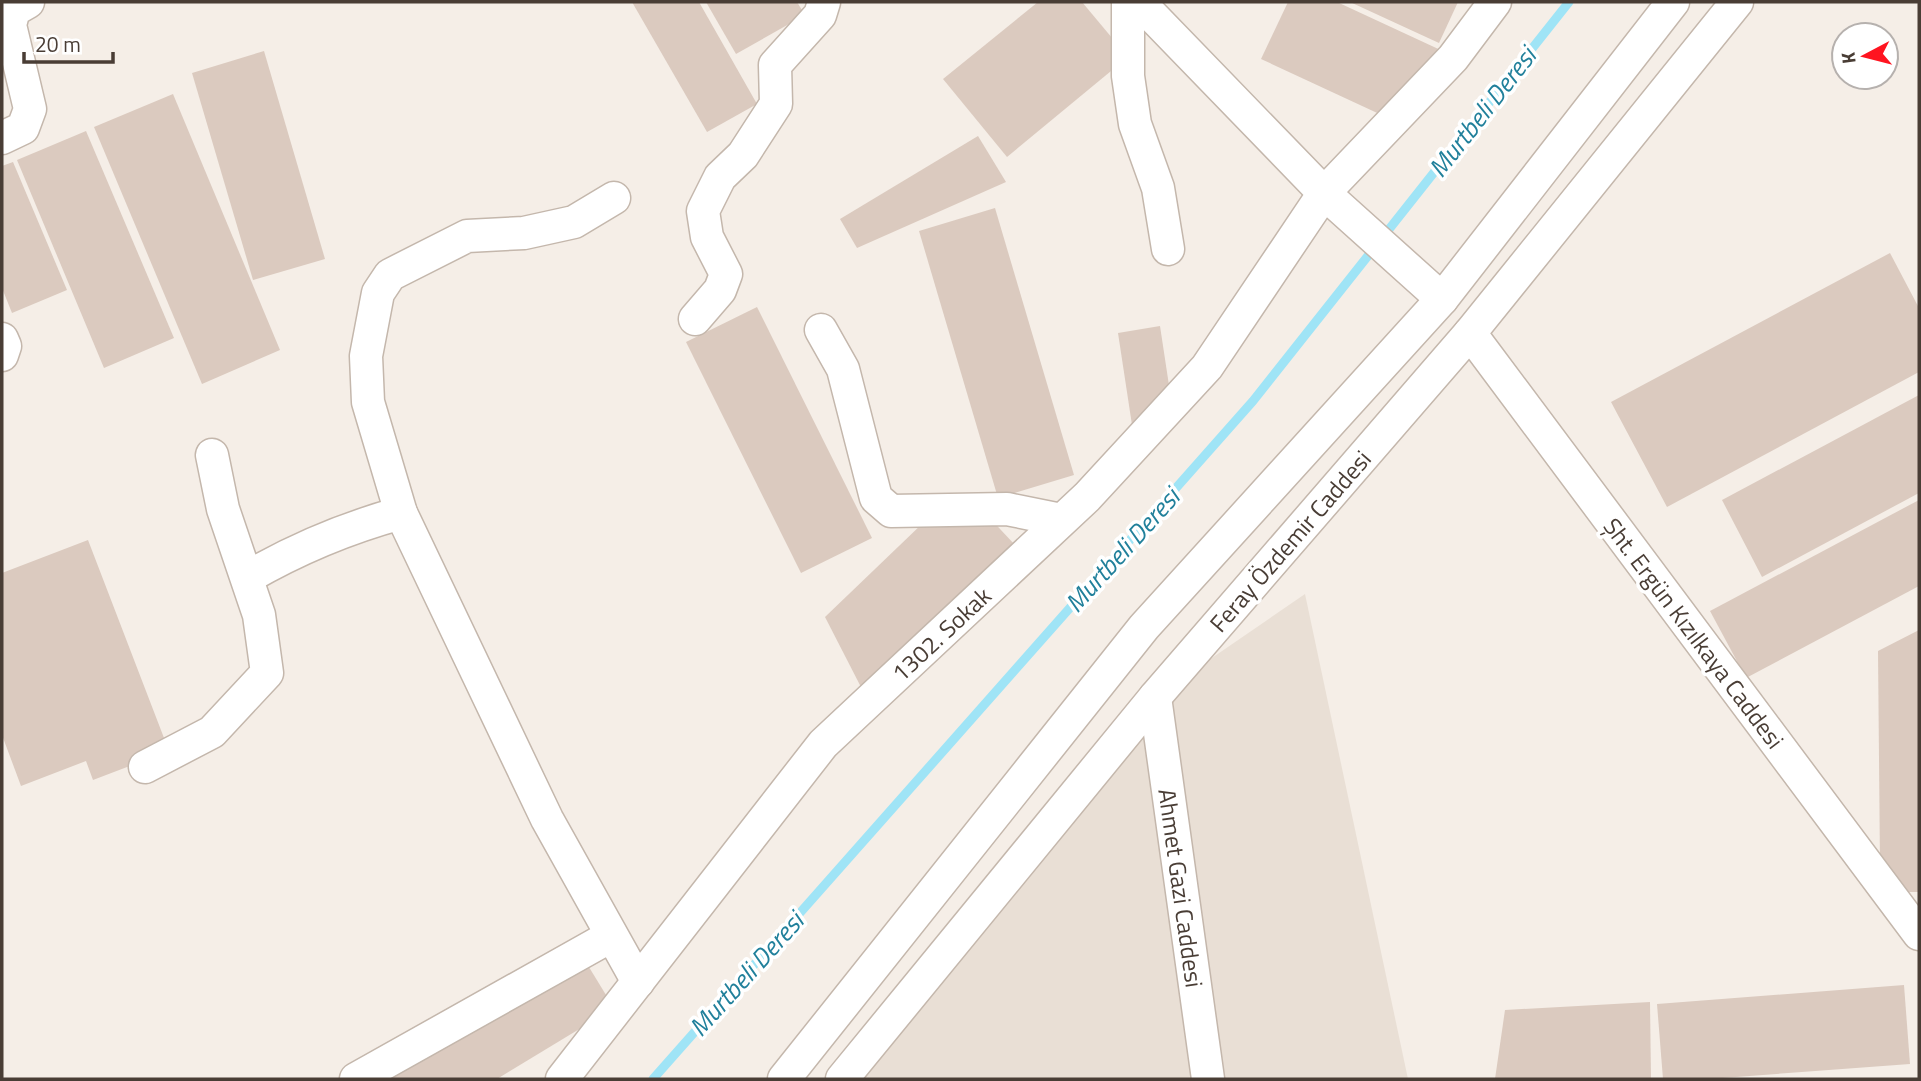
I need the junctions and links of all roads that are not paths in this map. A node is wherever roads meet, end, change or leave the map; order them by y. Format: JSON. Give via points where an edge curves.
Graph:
{"nodes":[{"id":1,"x":28,"y":2,"type":"edge"},
{"id":2,"x":824,"y":2,"type":"edge"},
{"id":3,"x":1129,"y":2,"type":"edge"},
{"id":4,"x":1139,"y":2,"type":"edge"},
{"id":5,"x":1495,"y":2,"type":"edge"},
{"id":6,"x":1673,"y":2,"type":"edge"},
{"id":7,"x":1737,"y":2,"type":"edge"},
{"id":8,"x":1600,"y":94,"type":"junction"},
{"id":9,"x":1633,"y":131,"type":"junction"},
{"id":10,"x":2,"y":138,"type":"edge"},
{"id":11,"x":1324,"y":193,"type":"junction"},
{"id":12,"x":614,"y":198,"type":"dead end"},
{"id":13,"x":1168,"y":249,"type":"dead end"},
{"id":14,"x":1443,"y":299,"type":"junction"},
{"id":15,"x":695,"y":320,"type":"dead end"},
{"id":16,"x":821,"y":330,"type":"dead end"},
{"id":17,"x":1470,"y":332,"type":"junction"},
{"id":18,"x":2,"y":339,"type":"edge"},
{"id":19,"x":2,"y":355,"type":"edge"},
{"id":20,"x":212,"y":454,"type":"dead end"},
{"id":21,"x":401,"y":513,"type":"junction"},
{"id":22,"x":1061,"y":520,"type":"junction"},
{"id":23,"x":248,"y":577,"type":"junction"},
{"id":24,"x":1155,"y":697,"type":"junction"},
{"id":25,"x":145,"y":767,"type":"dead end"},
{"id":26,"x":1919,"y":934,"type":"edge"},
{"id":27,"x":611,"y":936,"type":"junction"},
{"id":28,"x":638,"y":982,"type":"junction"},
{"id":29,"x":356,"y":1079,"type":"edge"},
{"id":30,"x":562,"y":1079,"type":"edge"},
{"id":31,"x":784,"y":1079,"type":"edge"},
{"id":32,"x":842,"y":1079,"type":"edge"},
{"id":33,"x":1208,"y":1079,"type":"edge"}],
"edges":[{"from":1,"to":10,"type":"street","via":[[14,10],[10,25],[30,108],[23,128]]},
{"from":2,"to":15,"type":"street","via":[[820,15],[775,65],[776,104],[743,155],[720,177],[704,211],[707,237],[726,274],[720,290]]},
{"from":3,"to":13,"type":"street","via":[[1128,76],[1135,124],[1158,188]]},
{"from":4,"to":11,"type":"street"},
{"from":5,"to":11,"type":"street","name":"1302. Sokak","via":[[1453,58]]},
{"from":6,"to":8,"type":"street"},
{"from":7,"to":9,"type":"street","name":"Feray Özdemir Caddesi"},
{"from":8,"to":9,"type":"street"},
{"from":8,"to":14,"type":"street"},
{"from":9,"to":17,"type":"street","name":"Feray Özdemir Caddesi"},
{"from":11,"to":14,"type":"street"},
{"from":11,"to":22,"type":"street","name":"1302. Sokak","via":[[1207,367]]},
{"from":12,"to":21,"type":"street","via":[[574,222],[524,233],[467,236],[390,275],[378,293],[366,356],[368,402]]},
{"from":14,"to":31,"type":"street","via":[[1144,626]]},
{"from":16,"to":22,"type":"street","via":[[843,369],[876,498],[891,511],[1007,509]]},
{"from":17,"to":24,"type":"street","name":"Feray Özdemir Caddesi"},
{"from":17,"to":26,"type":"street","name":"Şht. Ergün Kızılkaya Caddesi"},
{"from":18,"to":19,"type":"street"},
{"from":20,"to":23,"type":"street","via":[[223,509]]},
{"from":21,"to":23,"type":"street","via":[[349,527]]},
{"from":21,"to":27,"type":"street","via":[[547,819]]},
{"from":22,"to":28,"type":"street","name":"1302. Sokak","via":[[823,744]]},
{"from":23,"to":25,"type":"street","via":[[266,648],[267,673],[212,732]]},
{"from":24,"to":32,"type":"street","name":"Feray Özdemir Caddesi"},
{"from":24,"to":33,"type":"street","name":"Ahmet Gazi Caddesi"},
{"from":27,"to":28,"type":"street"},
{"from":27,"to":29,"type":"street"},
{"from":28,"to":30,"type":"street","name":"1302. Sokak"}]}
